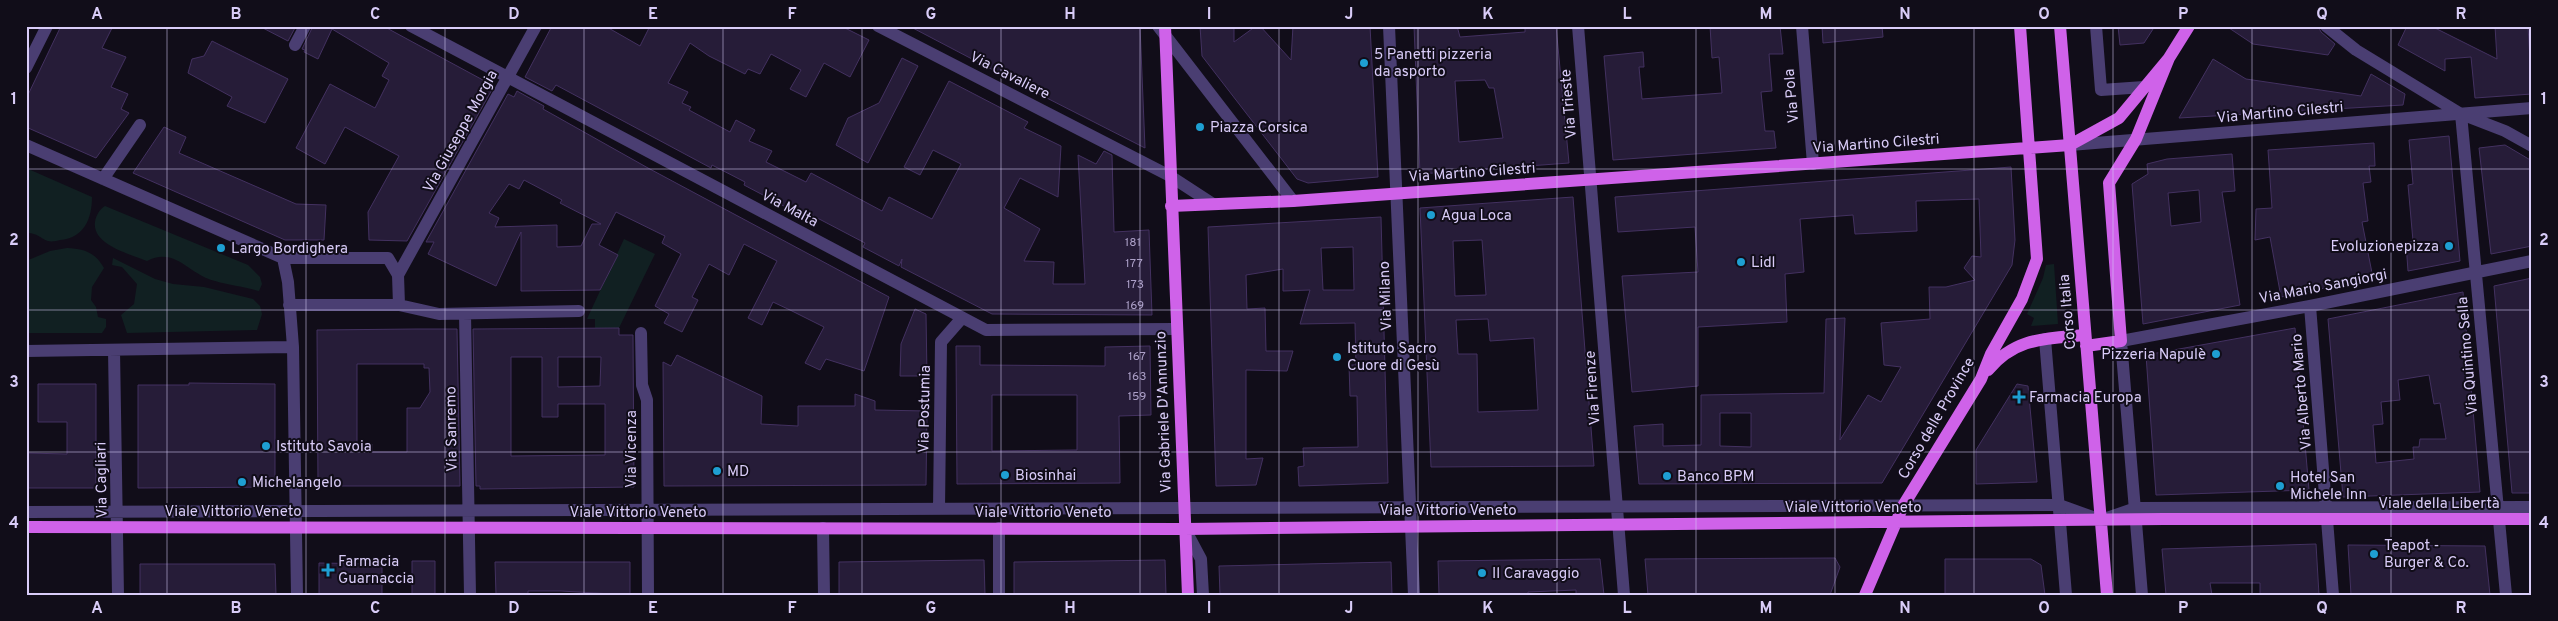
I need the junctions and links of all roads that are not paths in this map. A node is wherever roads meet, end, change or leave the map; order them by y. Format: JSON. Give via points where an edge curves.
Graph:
{"nodes":[{"id":1,"x":47,"y":26,"type":"edge"},
{"id":2,"x":305,"y":26,"type":"edge"},
{"id":3,"x":411,"y":26,"type":"edge"},
{"id":4,"x":536,"y":26,"type":"edge"},
{"id":5,"x":878,"y":26,"type":"edge"},
{"id":6,"x":1158,"y":26,"type":"edge"},
{"id":7,"x":1165,"y":26,"type":"edge"},
{"id":8,"x":1389,"y":26,"type":"edge"},
{"id":9,"x":1578,"y":26,"type":"edge"},
{"id":10,"x":1802,"y":26,"type":"edge"},
{"id":11,"x":2020,"y":26,"type":"edge"},
{"id":12,"x":2060,"y":26,"type":"edge"},
{"id":13,"x":2096,"y":26,"type":"edge"},
{"id":14,"x":2189,"y":26,"type":"edge"},
{"id":15,"x":2326,"y":26,"type":"edge"},
{"id":16,"x":1167,"y":40,"type":"junction"},
{"id":17,"x":296,"y":46,"type":"dead end"},
{"id":18,"x":2169,"y":58,"type":"junction"},
{"id":19,"x":26,"y":68,"type":"edge"},
{"id":20,"x":508,"y":78,"type":"junction"},
{"id":21,"x":2144,"y":87,"type":"junction"},
{"id":22,"x":2532,"y":108,"type":"edge"},
{"id":23,"x":2461,"y":114,"type":"junction"},
{"id":24,"x":140,"y":126,"type":"dead end"},
{"id":25,"x":2136,"y":139,"type":"junction"},
{"id":26,"x":26,"y":145,"type":"edge"},
{"id":27,"x":2070,"y":145,"type":"junction"},
{"id":28,"x":2532,"y":146,"type":"edge"},
{"id":29,"x":2030,"y":148,"type":"junction"},
{"id":30,"x":1813,"y":164,"type":"junction"},
{"id":31,"x":1170,"y":176,"type":"junction"},
{"id":32,"x":103,"y":179,"type":"junction"},
{"id":33,"x":1592,"y":180,"type":"junction"},
{"id":34,"x":1397,"y":194,"type":"junction"},
{"id":35,"x":1293,"y":201,"type":"junction"},
{"id":36,"x":1213,"y":204,"type":"junction"},
{"id":37,"x":1171,"y":206,"type":"junction"},
{"id":38,"x":283,"y":258,"type":"junction"},
{"id":39,"x":2532,"y":261,"type":"edge"},
{"id":40,"x":2476,"y":272,"type":"junction"},
{"id":41,"x":398,"y":275,"type":"junction"},
{"id":42,"x":289,"y":305,"type":"junction"},
{"id":43,"x":398,"y":305,"type":"junction"},
{"id":44,"x":2310,"y":306,"type":"junction"},
{"id":45,"x":579,"y":311,"type":"dead end"},
{"id":46,"x":465,"y":314,"type":"junction"},
{"id":47,"x":962,"y":318,"type":"junction"},
{"id":48,"x":1176,"y":329,"type":"junction"},
{"id":49,"x":641,"y":333,"type":"dead end"},
{"id":50,"x":2045,"y":339,"type":"junction"},
{"id":51,"x":2086,"y":340,"type":"junction"},
{"id":52,"x":2121,"y":342,"type":"junction"},
{"id":53,"x":293,"y":347,"type":"junction"},
{"id":54,"x":114,"y":350,"type":"junction"},
{"id":55,"x":26,"y":351,"type":"edge"},
{"id":56,"x":1981,"y":379,"type":"junction"},
{"id":57,"x":2059,"y":505,"type":"junction"},
{"id":58,"x":1617,"y":506,"type":"junction"},
{"id":59,"x":1903,"y":506,"type":"junction"},
{"id":60,"x":1410,"y":507,"type":"junction"},
{"id":61,"x":2532,"y":507,"type":"edge"},
{"id":62,"x":1184,"y":508,"type":"junction"},
{"id":63,"x":940,"y":509,"type":"junction"},
{"id":64,"x":468,"y":510,"type":"junction"},
{"id":65,"x":648,"y":510,"type":"junction"},
{"id":66,"x":117,"y":511,"type":"junction"},
{"id":67,"x":296,"y":511,"type":"junction"},
{"id":68,"x":26,"y":512,"type":"edge"},
{"id":69,"x":2327,"y":513,"type":"junction"},
{"id":70,"x":2498,"y":513,"type":"junction"},
{"id":71,"x":2136,"y":514,"type":"junction"},
{"id":72,"x":2532,"y":519,"type":"edge"},
{"id":73,"x":2100,"y":520,"type":"junction"},
{"id":74,"x":2060,"y":521,"type":"junction"},
{"id":75,"x":1894,"y":523,"type":"junction"},
{"id":76,"x":1619,"y":525,"type":"junction"},
{"id":77,"x":26,"y":527,"type":"edge"},
{"id":78,"x":117,"y":527,"type":"junction"},
{"id":79,"x":1411,"y":527,"type":"junction"},
{"id":80,"x":296,"y":528,"type":"junction"},
{"id":81,"x":469,"y":528,"type":"junction"},
{"id":82,"x":648,"y":528,"type":"junction"},
{"id":83,"x":824,"y":528,"type":"junction"},
{"id":84,"x":1000,"y":528,"type":"junction"},
{"id":85,"x":1184,"y":529,"type":"junction"},
{"id":86,"x":118,"y":595,"type":"edge"},
{"id":87,"x":297,"y":595,"type":"edge"},
{"id":88,"x":470,"y":595,"type":"edge"},
{"id":89,"x":648,"y":595,"type":"edge"},
{"id":90,"x":824,"y":595,"type":"edge"},
{"id":91,"x":999,"y":595,"type":"edge"},
{"id":92,"x":1188,"y":595,"type":"edge"},
{"id":93,"x":1203,"y":595,"type":"edge"},
{"id":94,"x":1414,"y":595,"type":"edge"},
{"id":95,"x":1624,"y":595,"type":"edge"},
{"id":96,"x":1865,"y":595,"type":"edge"},
{"id":97,"x":2066,"y":595,"type":"edge"},
{"id":98,"x":2107,"y":595,"type":"edge"},
{"id":99,"x":2142,"y":595,"type":"edge"},
{"id":100,"x":2333,"y":595,"type":"edge"},
{"id":101,"x":2506,"y":595,"type":"edge"}],
"edges":[{"from":1,"to":19,"type":"street"},
{"from":2,"to":17,"type":"street"},
{"from":3,"to":20,"type":"street","name":"Via Malta"},
{"from":4,"to":20,"type":"street","name":"Via Giuseppe Morgia"},
{"from":5,"to":31,"type":"street","name":"Via Cavaliere"},
{"from":6,"to":16,"type":"street"},
{"from":7,"to":16,"type":"main road","name":"Via Gabriele D'Annunzio"},
{"from":8,"to":34,"type":"street","name":"Via Milano"},
{"from":9,"to":33,"type":"street","name":"Via Trieste"},
{"from":10,"to":30,"type":"street","name":"Via Pola"},
{"from":11,"to":29,"type":"main road"},
{"from":12,"to":27,"type":"main road","name":"Corso Italia"},
{"from":13,"to":21,"type":"street","via":[[2101,90]]},
{"from":14,"to":18,"type":"main road"},
{"from":15,"to":23,"type":"street","via":[[2356,50]]},
{"from":16,"to":31,"type":"main road","name":"Via Gabriele D'Annunzio"},
{"from":16,"to":35,"type":"street"},
{"from":18,"to":21,"type":"main road"},
{"from":18,"to":25,"type":"main road"},
{"from":20,"to":41,"type":"street","name":"Via Giuseppe Morgia"},
{"from":20,"to":47,"type":"street","name":"Via Malta"},
{"from":21,"to":27,"type":"main road","via":[[2119,118]]},
{"from":22,"to":23,"type":"street","name":"Via Martino Cilestri"},
{"from":23,"to":25,"type":"street","name":"Via Martino Cilestri"},
{"from":23,"to":28,"type":"street","via":[[2505,131]]},
{"from":23,"to":40,"type":"street","name":"Via Quintino Sella"},
{"from":24,"to":32,"type":"street"},
{"from":25,"to":27,"type":"street","name":"Via Martino Cilestri"},
{"from":25,"to":52,"type":"main road","via":[[2109,183]]},
{"from":26,"to":32,"type":"street"},
{"from":27,"to":29,"type":"main road","name":"Via Martino Cilestri"},
{"from":27,"to":51,"type":"main road","name":"Corso Italia"},
{"from":29,"to":30,"type":"main road","name":"Via Martino Cilestri"},
{"from":29,"to":56,"type":"main road","name":"Corso delle Province","via":[[2037,258],[2022,299],[1991,354]]},
{"from":30,"to":33,"type":"main road","name":"Via Martino Cilestri"},
{"from":31,"to":36,"type":"street","name":"Via Cavaliere"},
{"from":31,"to":37,"type":"main road","name":"Via Gabriele D'Annunzio"},
{"from":32,"to":38,"type":"street"},
{"from":33,"to":34,"type":"main road","name":"Via Martino Cilestri"},
{"from":33,"to":58,"type":"street","name":"Via Firenze"},
{"from":34,"to":35,"type":"main road","name":"Via Martino Cilestri"},
{"from":34,"to":60,"type":"street","name":"Via Milano"},
{"from":35,"to":36,"type":"main road","name":"Via Martino Cilestri"},
{"from":36,"to":37,"type":"main road","name":"Via Martino Cilestri"},
{"from":37,"to":48,"type":"main road","name":"Via Gabriele D'Annunzio"},
{"from":38,"to":41,"type":"street","via":[[388,258]]},
{"from":38,"to":42,"type":"street"},
{"from":39,"to":40,"type":"street","name":"Via Mario Sangiorgi"},
{"from":40,"to":44,"type":"street","name":"Via Mario Sangiorgi"},
{"from":40,"to":70,"type":"street","name":"Via Quintino Sella"},
{"from":41,"to":43,"type":"street"},
{"from":42,"to":43,"type":"street"},
{"from":42,"to":53,"type":"street"},
{"from":43,"to":46,"type":"street","via":[[439,314]]},
{"from":44,"to":52,"type":"street","name":"Via Mario Sangiorgi"},
{"from":44,"to":69,"type":"street","name":"Via Alberto Mario"},
{"from":45,"to":46,"type":"street"},
{"from":46,"to":64,"type":"street","name":"Via Sanremo"},
{"from":47,"to":48,"type":"street","name":"Via Malta","via":[[986,330]]},
{"from":47,"to":63,"type":"street","name":"Via Postumia","via":[[941,342]]},
{"from":48,"to":62,"type":"main road","name":"Via Gabriele D'Annunzio"},
{"from":49,"to":65,"type":"street","name":"Via Vicenza","via":[[642,385],[647,400]]},
{"from":50,"to":51,"type":"main road"},
{"from":50,"to":56,"type":"main road","via":[[2013,348],[1999,357]]},
{"from":50,"to":57,"type":"street","name":"Corso Italia"},
{"from":51,"to":52,"type":"main road"},
{"from":51,"to":73,"type":"main road","name":"Corso Italia"},
{"from":52,"to":71,"type":"street"},
{"from":53,"to":54,"type":"street"},
{"from":53,"to":67,"type":"street"},
{"from":54,"to":55,"type":"street"},
{"from":54,"to":66,"type":"street","name":"Via Cagliari"},
{"from":56,"to":59,"type":"main road","name":"Corso delle Province"},
{"from":57,"to":59,"type":"street"},
{"from":57,"to":73,"type":"street"},
{"from":57,"to":74,"type":"street","name":"Corso Italia"},
{"from":58,"to":59,"type":"street"},
{"from":58,"to":60,"type":"street"},
{"from":58,"to":76,"type":"street","name":"Via Firenze"},
{"from":59,"to":75,"type":"main road","name":"Corso delle Province"},
{"from":60,"to":62,"type":"street"},
{"from":60,"to":79,"type":"street","name":"Via Milano"},
{"from":61,"to":70,"type":"street"},
{"from":62,"to":63,"type":"street"},
{"from":62,"to":85,"type":"main road","name":"Via Gabriele D'Annunzio"},
{"from":63,"to":65,"type":"street"},
{"from":64,"to":65,"type":"street"},
{"from":64,"to":67,"type":"street"},
{"from":64,"to":81,"type":"street","name":"Via Sanremo"},
{"from":65,"to":82,"type":"street","name":"Via Vicenza"},
{"from":66,"to":67,"type":"street"},
{"from":66,"to":68,"type":"street"},
{"from":66,"to":78,"type":"street","name":"Via Cagliari"},
{"from":67,"to":80,"type":"street"},
{"from":69,"to":70,"type":"main road","name":"Viale della Libertà"},
{"from":69,"to":71,"type":"main road","name":"Viale della Libertà"},
{"from":69,"to":100,"type":"street","name":"Via Alberto Mario"},
{"from":70,"to":72,"type":"main road","name":"Viale della Libertà"},
{"from":70,"to":101,"type":"street","name":"Via Quintino Sella"},
{"from":71,"to":73,"type":"main road","name":"Viale della Libertà"},
{"from":71,"to":99,"type":"street"},
{"from":73,"to":74,"type":"main road","name":"Viale Vittorio Veneto"},
{"from":73,"to":98,"type":"main road","name":"Corso Italia"},
{"from":74,"to":75,"type":"main road","name":"Viale Vittorio Veneto"},
{"from":74,"to":97,"type":"street","name":"Corso Italia"},
{"from":75,"to":76,"type":"main road","name":"Viale Vittorio Veneto"},
{"from":75,"to":96,"type":"main road","name":"Corso delle Province"},
{"from":76,"to":79,"type":"main road","name":"Viale Vittorio Veneto"},
{"from":76,"to":95,"type":"street","name":"Via Firenze"},
{"from":77,"to":78,"type":"main road","name":"Viale Vittorio Veneto"},
{"from":78,"to":80,"type":"main road","name":"Viale Vittorio Veneto"},
{"from":78,"to":86,"type":"street","name":"Via Cagliari"},
{"from":79,"to":85,"type":"main road","name":"Viale Vittorio Veneto"},
{"from":79,"to":94,"type":"street","name":"Via Milano"},
{"from":80,"to":81,"type":"main road","name":"Viale Vittorio Veneto"},
{"from":80,"to":87,"type":"street"},
{"from":81,"to":82,"type":"main road","name":"Viale Vittorio Veneto"},
{"from":81,"to":88,"type":"street","name":"Via Sanremo"},
{"from":82,"to":83,"type":"main road","name":"Viale Vittorio Veneto"},
{"from":82,"to":89,"type":"street","name":"Via Vicenza"},
{"from":83,"to":84,"type":"main road","name":"Viale Vittorio Veneto"},
{"from":83,"to":90,"type":"street"},
{"from":84,"to":85,"type":"main road","name":"Viale Vittorio Veneto"},
{"from":84,"to":91,"type":"street"},
{"from":85,"to":92,"type":"main road","name":"Via Gabriele D'Annunzio"},
{"from":85,"to":93,"type":"street","via":[[1201,559]]}]}
